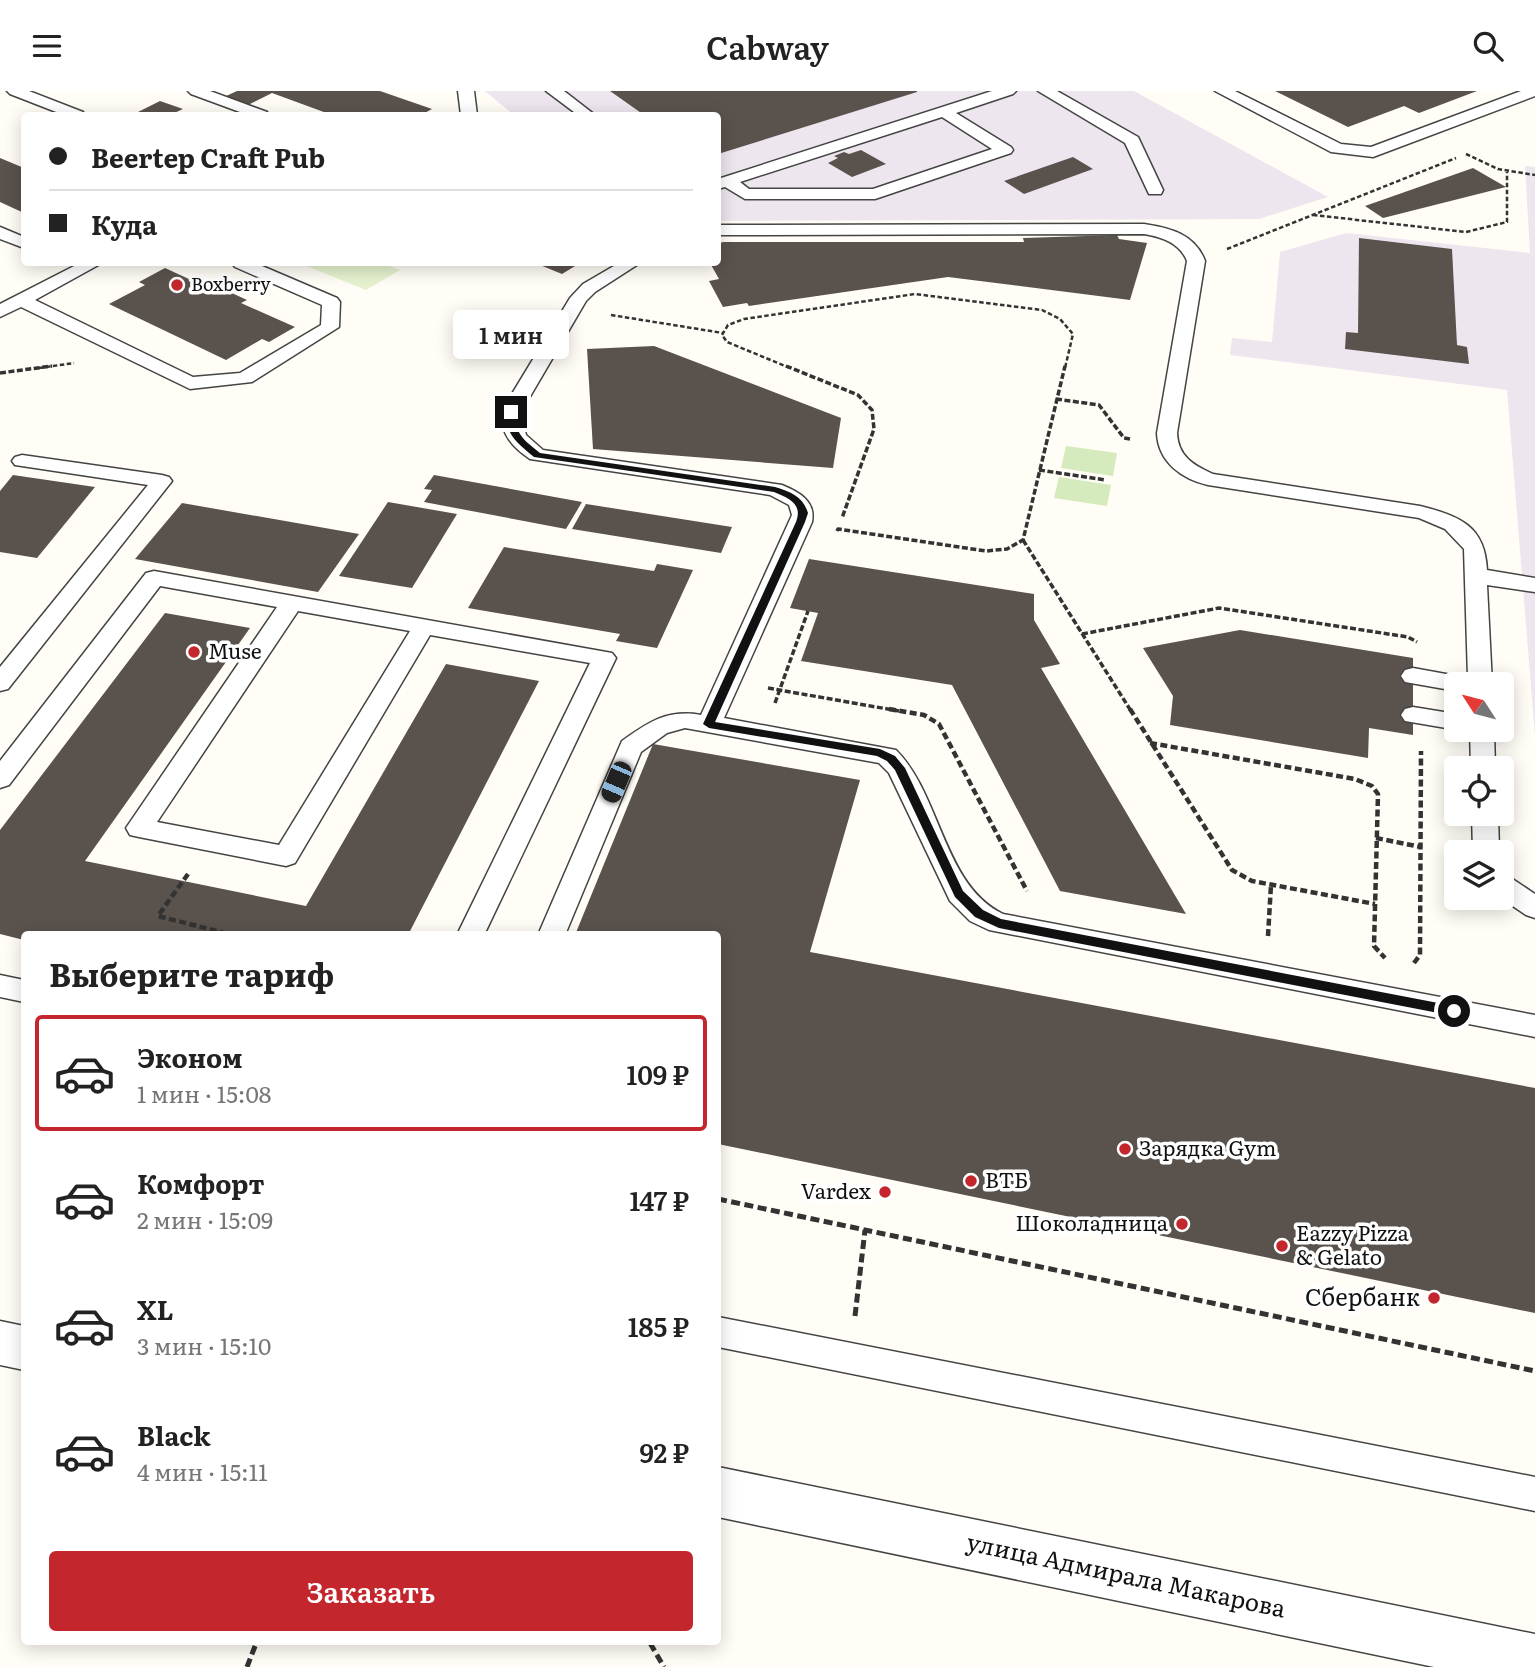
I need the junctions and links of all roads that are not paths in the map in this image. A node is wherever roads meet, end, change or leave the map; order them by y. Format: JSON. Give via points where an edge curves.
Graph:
{"nodes":[{"id":1,"x":15,"y":91,"type":"edge"},
{"id":2,"x":196,"y":91,"type":"edge"},
{"id":3,"x":466,"y":91,"type":"edge"},
{"id":4,"x":554,"y":91,"type":"edge"},
{"id":5,"x":1008,"y":91,"type":"edge"},
{"id":6,"x":1046,"y":91,"type":"edge"},
{"id":7,"x":1223,"y":91,"type":"edge"},
{"id":8,"x":1535,"y":91,"type":"edge"},
{"id":9,"x":944,"y":111,"type":"junction"},
{"id":10,"x":69,"y":112,"type":"edge"},
{"id":11,"x":253,"y":112,"type":"edge"},
{"id":12,"x":469,"y":112,"type":"edge"},
{"id":13,"x":583,"y":112,"type":"edge"},
{"id":14,"x":722,"y":182,"type":"edge"},
{"id":15,"x":1154,"y":190,"type":"dead end"},
{"id":16,"x":721,"y":230,"type":"edge"},
{"id":17,"x":0,"y":232,"type":"edge"},
{"id":18,"x":21,"y":242,"type":"edge"},
{"id":19,"x":79,"y":266,"type":"edge"},
{"id":20,"x":248,"y":266,"type":"edge"},
{"id":21,"x":626,"y":266,"type":"edge"},
{"id":22,"x":21,"y":300,"type":"junction"},
{"id":23,"x":0,"y":311,"type":"edge"},
{"id":24,"x":22,"y":461,"type":"dead end"},
{"id":25,"x":1476,"y":576,"type":"junction"},
{"id":26,"x":1535,"y":585,"type":"edge"},
{"id":27,"x":292,"y":602,"type":"junction"},
{"id":28,"x":424,"y":626,"type":"junction"},
{"id":29,"x":1480,"y":672,"type":"edge"},
{"id":30,"x":1413,"y":677,"type":"dead end"},
{"id":31,"x":1444,"y":682,"type":"edge"},
{"id":32,"x":0,"y":683,"type":"edge"},
{"id":33,"x":1413,"y":715,"type":"dead end"},
{"id":34,"x":1444,"y":720,"type":"edge"},
{"id":35,"x":709,"y":724,"type":"junction"},
{"id":36,"x":0,"y":779,"type":"edge"},
{"id":37,"x":1514,"y":893,"type":"edge"},
{"id":38,"x":1535,"y":908,"type":"edge"},
{"id":39,"x":472,"y":931,"type":"edge"},
{"id":40,"x":553,"y":931,"type":"edge"},
{"id":41,"x":0,"y":986,"type":"edge"},
{"id":42,"x":21,"y":990,"type":"edge"},
{"id":43,"x":1535,"y":1026,"type":"edge"},
{"id":44,"x":721,"y":1333,"type":"edge"},
{"id":45,"x":0,"y":1343,"type":"edge"},
{"id":46,"x":21,"y":1347,"type":"edge"},
{"id":47,"x":721,"y":1493,"type":"edge"},
{"id":48,"x":1535,"y":1494,"type":"edge"},
{"id":49,"x":1535,"y":1661,"type":"edge"}],
"edges":[{"from":1,"to":10,"type":"lane"},
{"from":2,"to":11,"type":"lane"},
{"from":3,"to":12,"type":"lane"},
{"from":4,"to":13,"type":"lane"},
{"from":5,"to":9,"type":"lane"},
{"from":6,"to":15,"type":"lane","via":[[1132,140]]},
{"from":7,"to":8,"type":"lane","via":[[1337,149],[1373,152]]},
{"from":9,"to":14,"type":"lane"},
{"from":9,"to":14,"type":"lane","via":[[1005,150],[875,194],[745,194]]},
{"from":16,"to":25,"type":"lane","via":[[1144,229],[1179,240],[1192,250],[1196,261],[1167,433],[1166,444],[1176,460],[1195,474],[1227,483],[1434,516],[1469,538],[1475,549]]},
{"from":17,"to":18,"type":"lane"},
{"from":19,"to":22,"type":"lane"},
{"from":20,"to":22,"type":"lane","via":[[331,302],[330,327],[245,378],[190,383]]},
{"from":21,"to":35,"type":"lane","via":[[589,288],[573,309],[511,412],[510,426],[523,446],[537,455],[775,489],[800,503],[804,513]]},
{"from":22,"to":23,"type":"lane"},
{"from":24,"to":32,"type":"lane","via":[[162,481]]},
{"from":25,"to":26,"type":"lane"},
{"from":25,"to":29,"type":"lane"},
{"from":27,"to":28,"type":"lane"},
{"from":27,"to":28,"type":"lane","via":[[139,828],[286,856]]},
{"from":27,"to":36,"type":"lane","via":[[154,578]]},
{"from":28,"to":39,"type":"lane","via":[[604,658]]},
{"from":30,"to":31,"type":"lane"},
{"from":33,"to":34,"type":"lane"},
{"from":35,"to":40,"type":"lane","via":[[671,722],[631,747]]},
{"from":35,"to":43,"type":"lane","via":[[880,753],[891,759],[959,894],[979,913],[999,923]]},
{"from":37,"to":38,"type":"lane"},
{"from":41,"to":42,"type":"lane"},
{"from":44,"to":48,"type":"lane"},
{"from":45,"to":46,"type":"street"},
{"from":47,"to":49,"type":"street","name":"улица Адмирала Макарова"}]}
